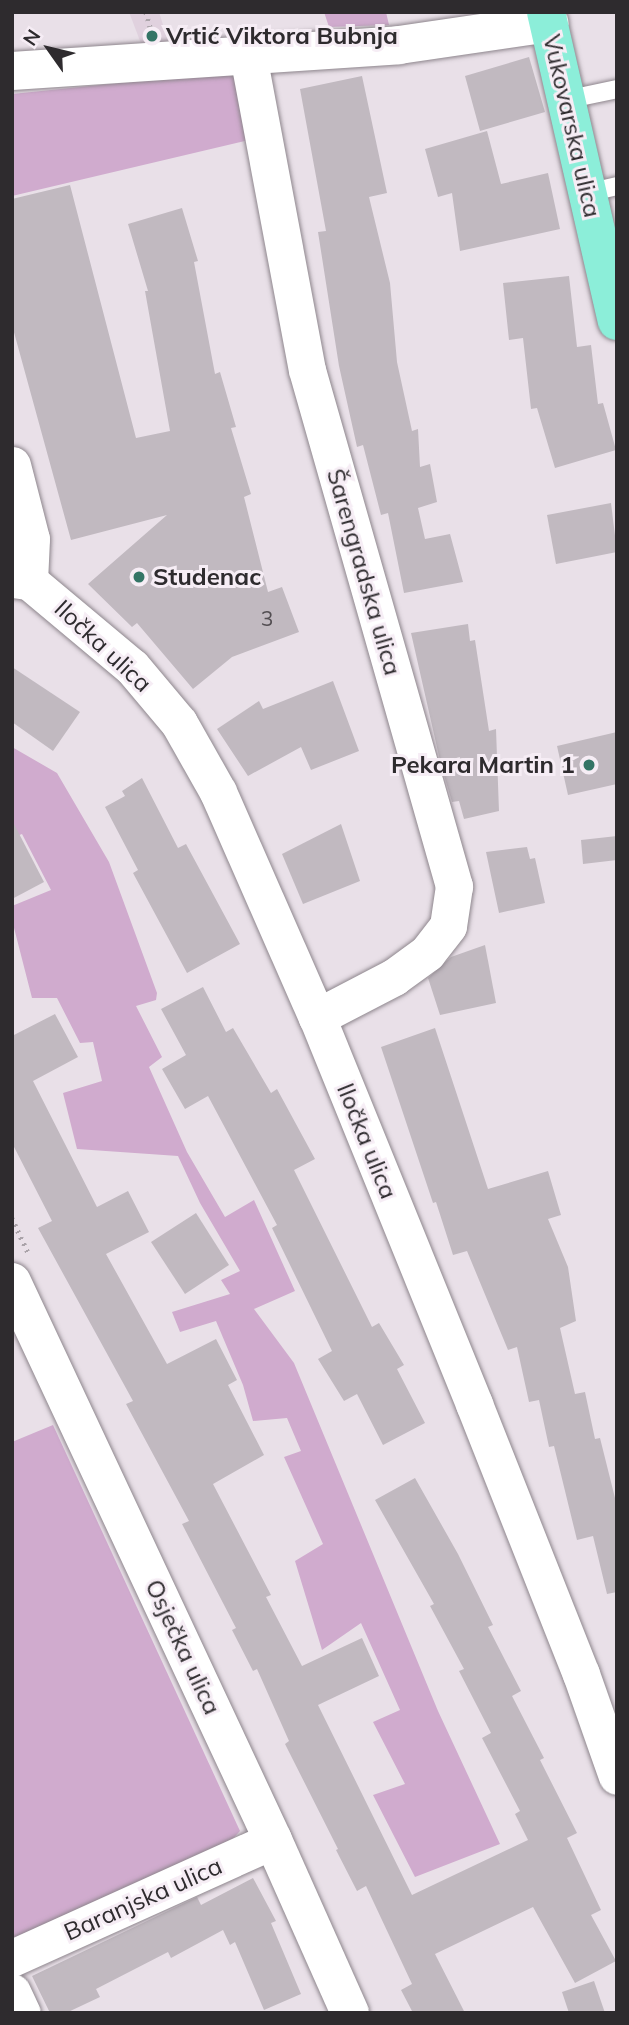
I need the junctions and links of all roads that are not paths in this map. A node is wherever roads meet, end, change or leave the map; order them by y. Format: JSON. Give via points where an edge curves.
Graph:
{"nodes":[{"id":1,"x":548,"y":18,"type":"edge"},
{"id":2,"x":248,"y":55,"type":"junction"},
{"id":3,"x":12,"y":71,"type":"edge"},
{"id":4,"x":617,"y":89,"type":"edge"},
{"id":5,"x":565,"y":100,"type":"junction"},
{"id":6,"x":602,"y":190,"type":"edge"},
{"id":7,"x":617,"y":321,"type":"edge"},
{"id":8,"x":12,"y":465,"type":"edge"},
{"id":9,"x":20,"y":580,"type":"edge"},
{"id":10,"x":317,"y":1017,"type":"junction"},
{"id":11,"x":12,"y":1282,"type":"edge"},
{"id":12,"x":617,"y":1776,"type":"edge"},
{"id":13,"x":273,"y":1840,"type":"junction"},
{"id":14,"x":12,"y":1958,"type":"edge"},
{"id":15,"x":12,"y":1992,"type":"edge"},
{"id":16,"x":22,"y":2013,"type":"edge"},
{"id":17,"x":350,"y":2013,"type":"edge"}],
"edges":[{"from":1,"to":2,"type":"street","via":[[399,45]]},
{"from":1,"to":5,"type":"main road","name":"Vukovarska ulica"},
{"from":2,"to":3,"type":"street"},
{"from":2,"to":10,"type":"street","name":"Šarengradska ulica","via":[[307,370],[454,886],[448,926],[427,953],[394,977]]},
{"from":4,"to":5,"type":"lane"},
{"from":5,"to":6,"type":"main road","name":"Vukovarska ulica"},
{"from":6,"to":7,"type":"main road","name":"Vukovarska ulica"},
{"from":8,"to":9,"type":"street","via":[[31,539]]},
{"from":9,"to":10,"type":"street","name":"Iločka ulica","via":[[132,667],[179,723],[218,792]]},
{"from":10,"to":12,"type":"street","name":"Iločka ulica","via":[[474,1404]]},
{"from":11,"to":13,"type":"street","name":"Osječka ulica"},
{"from":13,"to":14,"type":"street","name":"Baranjska ulica"},
{"from":13,"to":17,"type":"street","name":"Osječka ulica"},
{"from":15,"to":16,"type":"street"}]}
